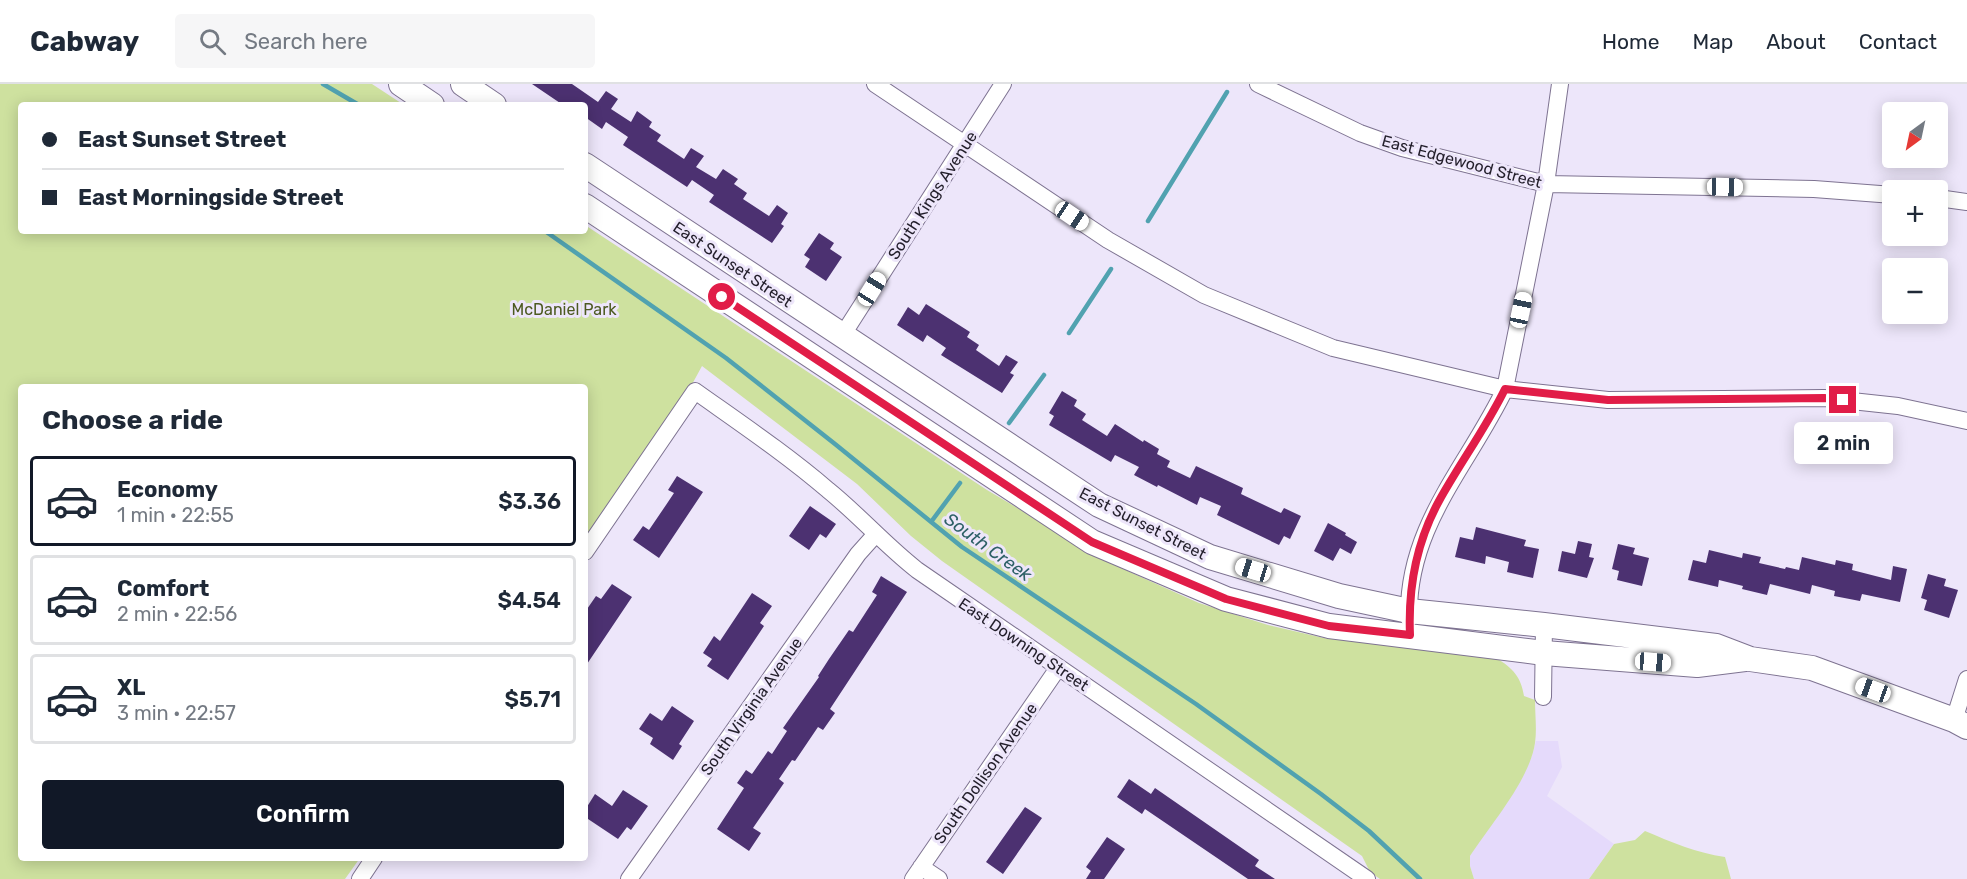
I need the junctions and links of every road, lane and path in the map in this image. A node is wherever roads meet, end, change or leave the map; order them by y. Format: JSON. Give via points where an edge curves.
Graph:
{"nodes":[{"id":1,"x":400,"y":84,"type":"edge"},
{"id":2,"x":463,"y":84,"type":"edge"},
{"id":3,"x":875,"y":84,"type":"edge"},
{"id":4,"x":1003,"y":84,"type":"edge"},
{"id":5,"x":1258,"y":84,"type":"edge"},
{"id":6,"x":1560,"y":84,"type":"edge"},
{"id":7,"x":427,"y":102,"type":"edge"},
{"id":8,"x":490,"y":102,"type":"edge"},
{"id":9,"x":965,"y":144,"type":"junction"},
{"id":10,"x":588,"y":167,"type":"edge"},
{"id":11,"x":1546,"y":184,"type":"junction"},
{"id":12,"x":1882,"y":194,"type":"edge"},
{"id":13,"x":1948,"y":199,"type":"edge"},
{"id":14,"x":1967,"y":202,"type":"edge"},
{"id":15,"x":588,"y":208,"type":"edge"},
{"id":16,"x":842,"y":336,"type":"junction"},
{"id":17,"x":1505,"y":389,"type":"junction"},
{"id":18,"x":1967,"y":421,"type":"edge"},
{"id":19,"x":875,"y":535,"type":"junction"},
{"id":20,"x":588,"y":548,"type":"edge"},
{"id":21,"x":1409,"y":611,"type":"junction"},
{"id":22,"x":1544,"y":625,"type":"junction"},
{"id":23,"x":1410,"y":635,"type":"junction"},
{"id":24,"x":1544,"y":653,"type":"junction"},
{"id":25,"x":1750,"y":659,"type":"junction"},
{"id":26,"x":1058,"y":668,"type":"junction"},
{"id":27,"x":1967,"y":679,"type":"edge"},
{"id":28,"x":1543,"y":697,"type":"dead end"},
{"id":29,"x":1960,"y":723,"type":"edge"},
{"id":30,"x":372,"y":861,"type":"edge"},
{"id":31,"x":917,"y":873,"type":"edge"},
{"id":32,"x":360,"y":879,"type":"edge"},
{"id":33,"x":630,"y":879,"type":"edge"},
{"id":34,"x":939,"y":879,"type":"edge"},
{"id":35,"x":1367,"y":879,"type":"edge"}],
"edges":[{"from":1,"to":7,"type":"main road"},
{"from":2,"to":8,"type":"main road"},
{"from":3,"to":9,"type":"street"},
{"from":4,"to":9,"type":"street","name":"South Kings Avenue"},
{"from":5,"to":11,"type":"street","name":"East Edgewood Street","via":[[1360,133],[1402,148]]},
{"from":6,"to":11,"type":"street"},
{"from":9,"to":16,"type":"street","name":"South Kings Avenue"},
{"from":9,"to":17,"type":"street","via":[[1108,240],[1204,295],[1333,348]]},
{"from":10,"to":16,"type":"main road","name":"East Sunset Street"},
{"from":11,"to":12,"type":"street","name":"East Edgewood Street","via":[[1814,189]]},
{"from":11,"to":17,"type":"street"},
{"from":13,"to":14,"type":"street"},
{"from":15,"to":23,"type":"main road","name":"East Sunset Street","via":[[1092,542],[1226,599],[1329,626]]},
{"from":16,"to":21,"type":"main road","name":"East Sunset Street","via":[[1099,505],[1210,557],[1339,596]]},
{"from":17,"to":18,"type":"street","via":[[1608,400],[1824,398],[1899,406]]},
{"from":17,"to":21,"type":"street","via":[[1429,521],[1415,564]]},
{"from":19,"to":20,"type":"street","name":"East Downing Street","via":[[800,466],[695,392]]},
{"from":19,"to":26,"type":"street","name":"East Downing Street","via":[[916,570]]},
{"from":19,"to":33,"type":"street","name":"South Virginia Avenue"},
{"from":21,"to":22,"type":"main road","name":"East Sunset Street"},
{"from":21,"to":23,"type":"street"},
{"from":22,"to":24,"type":"street"},
{"from":22,"to":25,"type":"main road","name":"East Sunset Street","via":[[1716,646]]},
{"from":23,"to":24,"type":"main road","name":"East Sunset Street"},
{"from":24,"to":25,"type":"main road","name":"East Sunset Street","via":[[1697,665]]},
{"from":24,"to":28,"type":"street"},
{"from":25,"to":29,"type":"main road","name":"East Sunset Street","via":[[1812,668]]},
{"from":26,"to":31,"type":"street","name":"South Dollison Avenue"},
{"from":26,"to":35,"type":"street","name":"East Downing Street"},
{"from":27,"to":29,"type":"street"},
{"from":30,"to":32,"type":"street"},
{"from":31,"to":34,"type":"street"}]}
